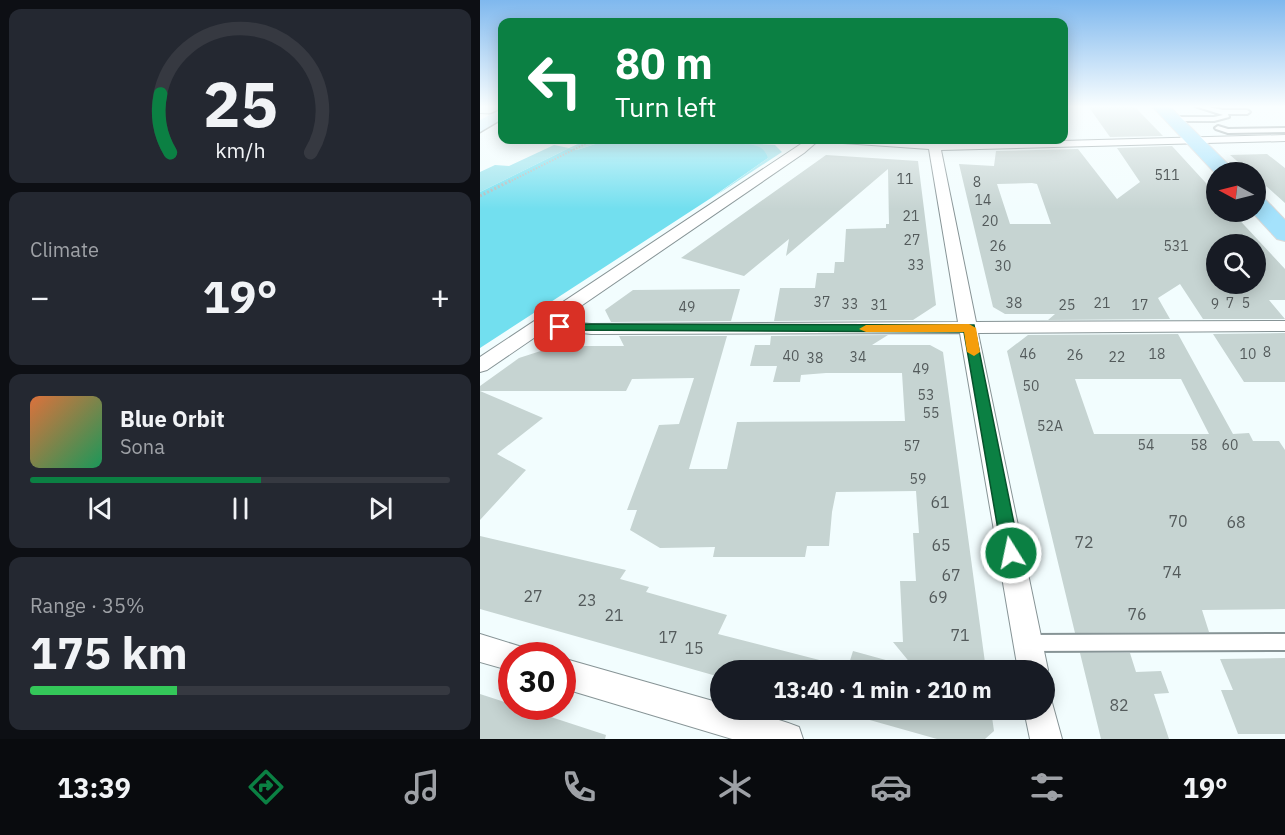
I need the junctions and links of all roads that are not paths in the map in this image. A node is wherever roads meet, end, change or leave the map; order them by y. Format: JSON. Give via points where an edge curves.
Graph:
{"nodes":[{"id":1,"x":1211,"y":140,"type":"edge"},
{"id":2,"x":1196,"y":141,"type":"junction"},
{"id":3,"x":1068,"y":142,"type":"edge"},
{"id":4,"x":808,"y":144,"type":"edge"},
{"id":5,"x":930,"y":144,"type":"edge"},
{"id":6,"x":1216,"y":162,"type":"edge"},
{"id":7,"x":1266,"y":214,"type":"edge"},
{"id":8,"x":1285,"y":234,"type":"edge"},
{"id":9,"x":545,"y":323,"type":"junction"},
{"id":10,"x":1285,"y":326,"type":"edge"},
{"id":11,"x":969,"y":328,"type":"junction"},
{"id":12,"x":480,"y":366,"type":"edge"},
{"id":13,"x":1285,"y":642,"type":"edge"},
{"id":14,"x":1028,"y":643,"type":"junction"},
{"id":15,"x":480,"y":648,"type":"edge"},
{"id":16,"x":498,"y":653,"type":"edge"},
{"id":17,"x":1031,"y":660,"type":"edge"},
{"id":18,"x":576,"y":677,"type":"edge"},
{"id":19,"x":1042,"y":720,"type":"edge"},
{"id":20,"x":787,"y":739,"type":"edge"},
{"id":21,"x":1046,"y":739,"type":"edge"}],
"edges":[{"from":1,"to":2,"type":"street"},
{"from":2,"to":3,"type":"street"},
{"from":2,"to":6,"type":"main road"},
{"from":4,"to":9,"type":"street"},
{"from":5,"to":11,"type":"street"},
{"from":7,"to":8,"type":"main road"},
{"from":9,"to":11,"type":"street","via":[[591,329]]},
{"from":9,"to":12,"type":"street"},
{"from":10,"to":11,"type":"street"},
{"from":11,"to":14,"type":"street"},
{"from":13,"to":14,"type":"lane"},
{"from":14,"to":17,"type":"street"},
{"from":15,"to":16,"type":"street"},
{"from":18,"to":20,"type":"street"},
{"from":19,"to":21,"type":"street"}]}
